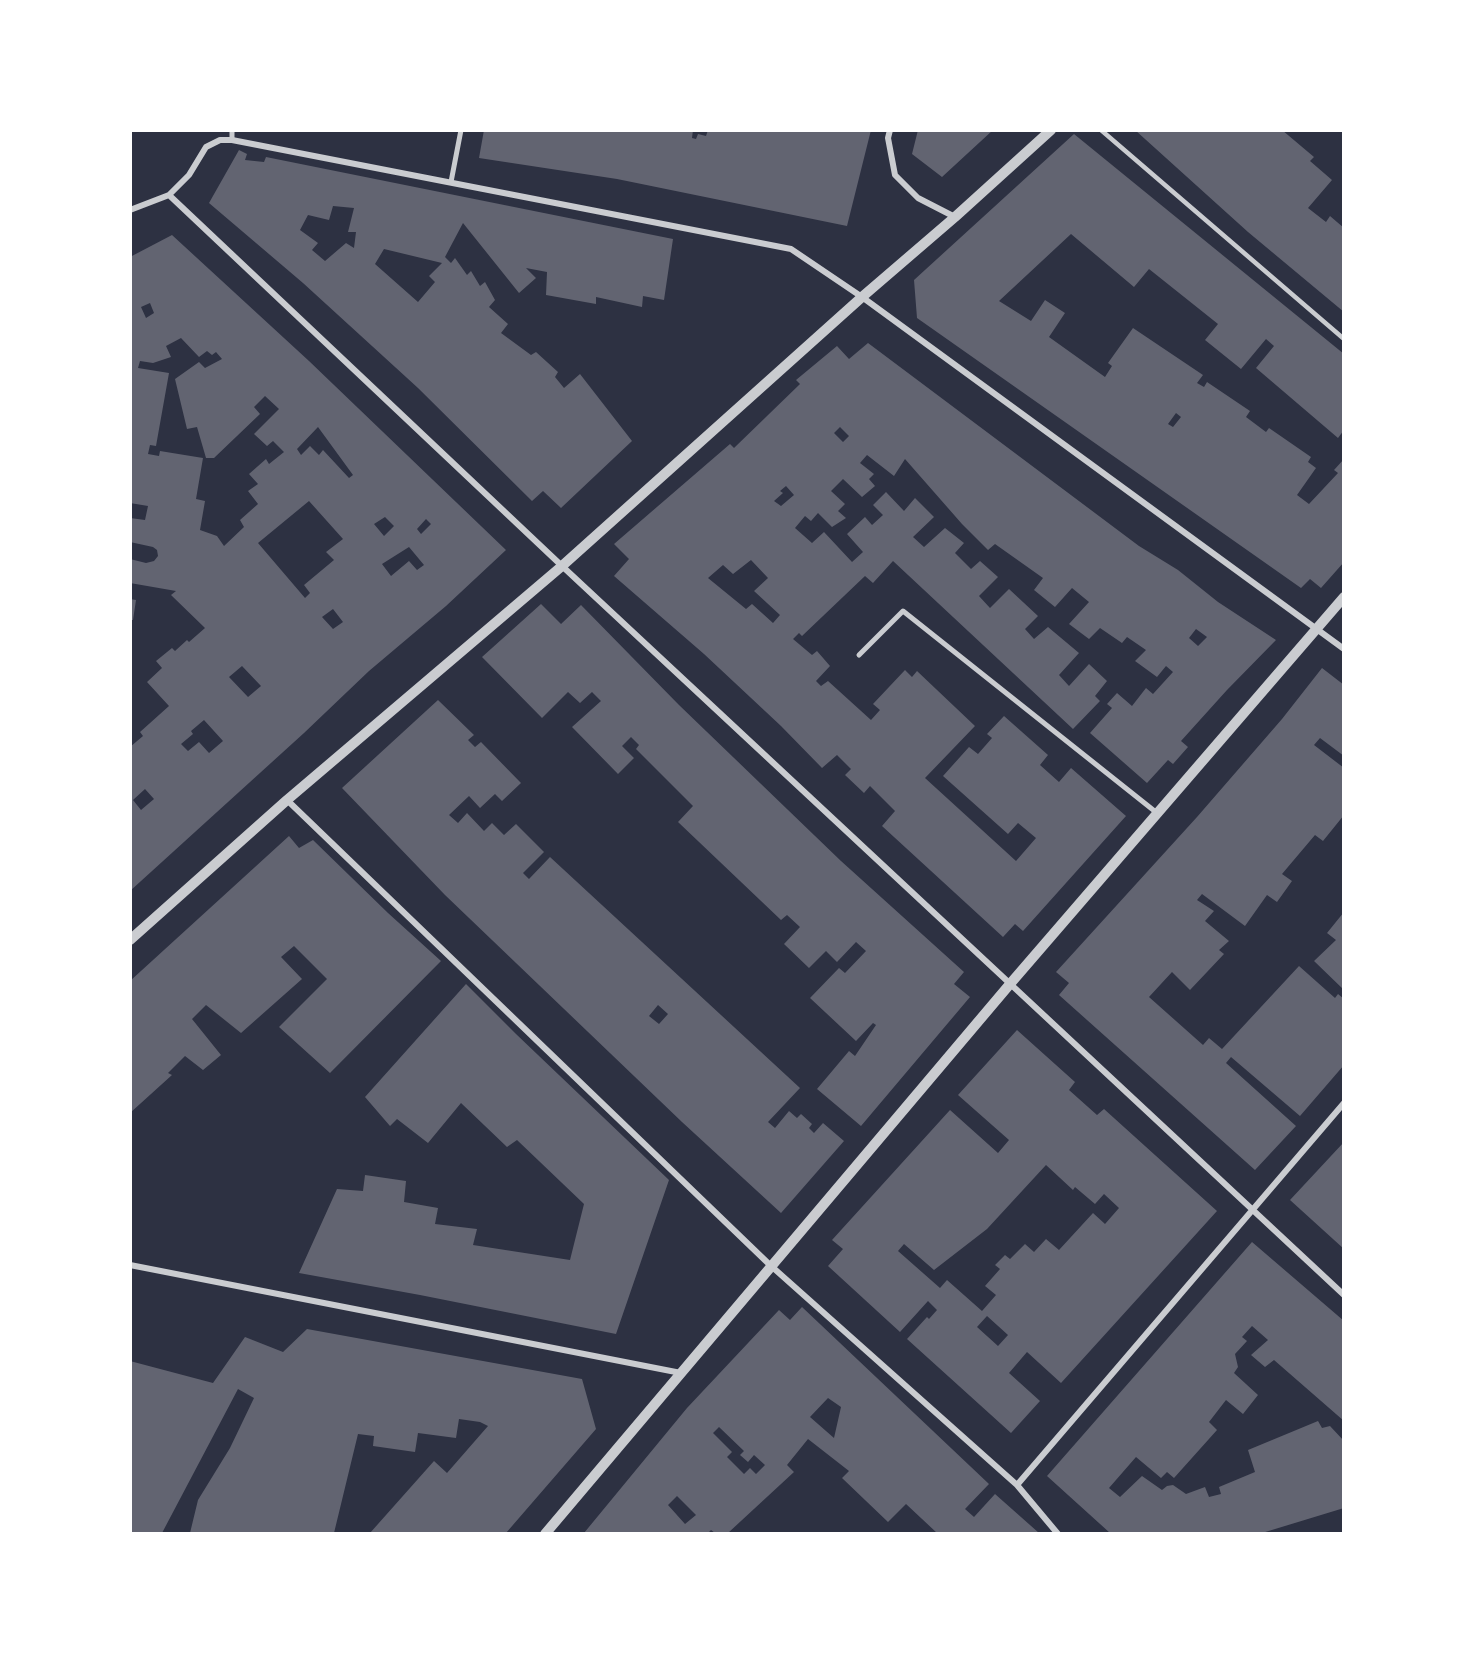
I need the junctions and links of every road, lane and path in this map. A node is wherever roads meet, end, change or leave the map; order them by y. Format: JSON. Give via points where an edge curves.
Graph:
{"nodes":[{"id":1,"x":232,"y":130,"type":"edge"},
{"id":2,"x":461,"y":130,"type":"edge"},
{"id":3,"x":890,"y":130,"type":"edge"},
{"id":4,"x":1051,"y":130,"type":"edge"},
{"id":5,"x":1101,"y":130,"type":"edge"},
{"id":6,"x":232,"y":140,"type":"junction"},
{"id":7,"x":451,"y":182,"type":"junction"},
{"id":8,"x":169,"y":195,"type":"junction"},
{"id":9,"x":130,"y":210,"type":"edge"},
{"id":10,"x":955,"y":217,"type":"junction"},
{"id":11,"x":862,"y":297,"type":"junction"},
{"id":12,"x":1344,"y":339,"type":"edge"},
{"id":13,"x":562,"y":566,"type":"junction"},
{"id":14,"x":1344,"y":597,"type":"edge"},
{"id":15,"x":1316,"y":629,"type":"junction"},
{"id":16,"x":1344,"y":649,"type":"edge"},
{"id":17,"x":859,"y":655,"type":"dead end"},
{"id":18,"x":287,"y":800,"type":"junction"},
{"id":19,"x":1158,"y":813,"type":"junction"},
{"id":20,"x":130,"y":940,"type":"edge"},
{"id":21,"x":1010,"y":984,"type":"junction"},
{"id":22,"x":1344,"y":1103,"type":"edge"},
{"id":23,"x":1253,"y":1211,"type":"junction"},
{"id":24,"x":130,"y":1265,"type":"edge"},
{"id":25,"x":770,"y":1265,"type":"junction"},
{"id":26,"x":1344,"y":1295,"type":"edge"},
{"id":27,"x":681,"y":1372,"type":"junction"},
{"id":28,"x":1017,"y":1485,"type":"junction"},
{"id":29,"x":545,"y":1533,"type":"edge"},
{"id":30,"x":1058,"y":1533,"type":"edge"}],
"edges":[{"from":1,"to":6,"type":"street"},
{"from":2,"to":7,"type":"street"},
{"from":3,"to":10,"type":"street","via":[[895,175],[918,198]]},
{"from":4,"to":10,"type":"street"},
{"from":5,"to":12,"type":"lane"},
{"from":6,"to":7,"type":"street"},
{"from":6,"to":8,"type":"street","via":[[220,140],[206,147],[189,175]]},
{"from":7,"to":11,"type":"street","via":[[791,249]]},
{"from":8,"to":9,"type":"street"},
{"from":8,"to":13,"type":"street"},
{"from":10,"to":11,"type":"street"},
{"from":11,"to":13,"type":"street"},
{"from":11,"to":15,"type":"street"},
{"from":13,"to":18,"type":"street"},
{"from":13,"to":21,"type":"street"},
{"from":14,"to":15,"type":"street"},
{"from":15,"to":16,"type":"street"},
{"from":15,"to":19,"type":"street"},
{"from":17,"to":19,"type":"street","via":[[903,611]]},
{"from":18,"to":20,"type":"street"},
{"from":18,"to":25,"type":"street"},
{"from":19,"to":21,"type":"street"},
{"from":21,"to":23,"type":"street"},
{"from":21,"to":25,"type":"street"},
{"from":22,"to":23,"type":"street"},
{"from":23,"to":26,"type":"street"},
{"from":23,"to":28,"type":"street"},
{"from":24,"to":27,"type":"street"},
{"from":25,"to":27,"type":"street"},
{"from":25,"to":28,"type":"street"},
{"from":27,"to":29,"type":"street"},
{"from":28,"to":30,"type":"street"}]}
